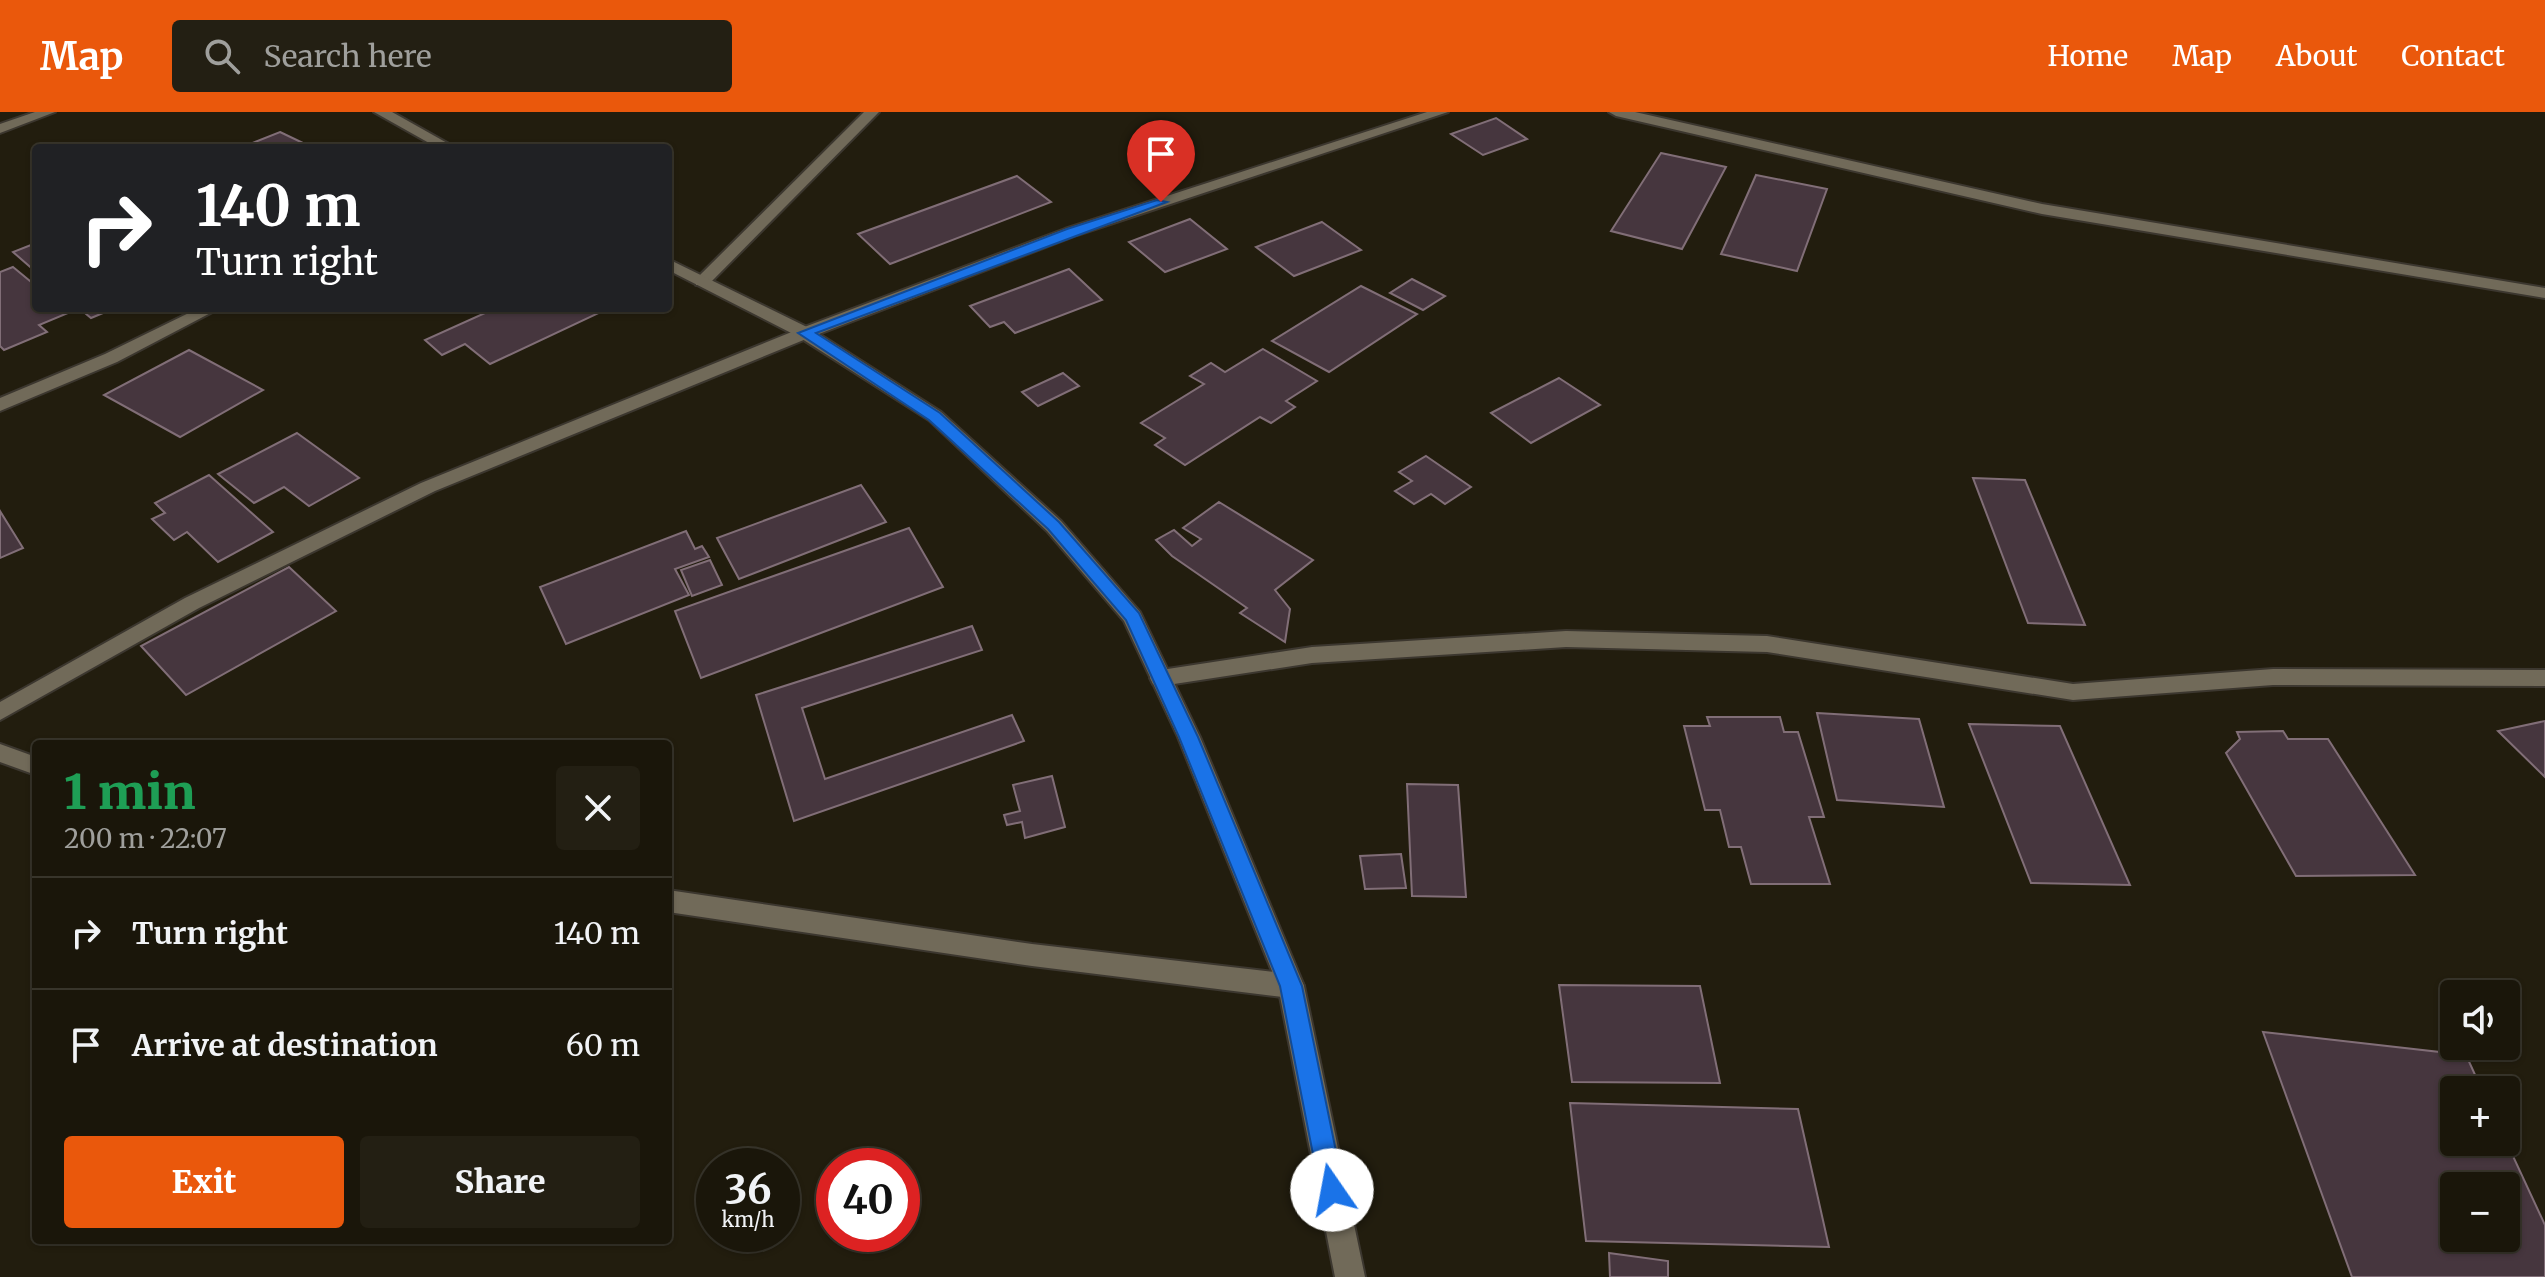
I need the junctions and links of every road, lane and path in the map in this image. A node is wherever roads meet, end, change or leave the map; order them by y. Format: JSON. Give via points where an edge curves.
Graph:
{"nodes":[{"id":1,"x":48,"y":112,"type":"edge"},
{"id":2,"x":381,"y":112,"type":"edge"},
{"id":3,"x":872,"y":112,"type":"edge"},
{"id":4,"x":1441,"y":112,"type":"edge"},
{"id":5,"x":1616,"y":112,"type":"edge"},
{"id":6,"x":0,"y":129,"type":"edge"},
{"id":7,"x":441,"y":144,"type":"edge"},
{"id":8,"x":672,"y":266,"type":"edge"},
{"id":9,"x":702,"y":282,"type":"junction"},
{"id":10,"x":2545,"y":293,"type":"edge"},
{"id":11,"x":204,"y":312,"type":"edge"},
{"id":12,"x":805,"y":333,"type":"junction"},
{"id":13,"x":0,"y":405,"type":"edge"},
{"id":14,"x":1161,"y":678,"type":"junction"},
{"id":15,"x":2545,"y":678,"type":"edge"},
{"id":16,"x":0,"y":712,"type":"edge"},
{"id":17,"x":0,"y":753,"type":"edge"},
{"id":18,"x":32,"y":765,"type":"edge"},
{"id":19,"x":672,"y":902,"type":"edge"},
{"id":20,"x":1291,"y":986,"type":"junction"},
{"id":21,"x":1350,"y":1277,"type":"edge"}],
"edges":[{"from":1,"to":6,"type":"street"},
{"from":2,"to":7,"type":"street"},
{"from":3,"to":9,"type":"street"},
{"from":4,"to":12,"type":"street","via":[[1071,232]]},
{"from":5,"to":10,"type":"street","via":[[2042,209]]},
{"from":8,"to":9,"type":"street"},
{"from":9,"to":12,"type":"street"},
{"from":11,"to":13,"type":"street"},
{"from":12,"to":14,"type":"street","via":[[935,416],[1054,526],[1133,617]]},
{"from":12,"to":16,"type":"street","via":[[428,487],[192,603]]},
{"from":14,"to":15,"type":"street","via":[[1312,655],[1566,639],[1767,644],[2073,692],[2273,677]]},
{"from":14,"to":20,"type":"street"},
{"from":17,"to":18,"type":"street"},
{"from":19,"to":20,"type":"street","via":[[1032,955]]},
{"from":20,"to":21,"type":"street"}]}
